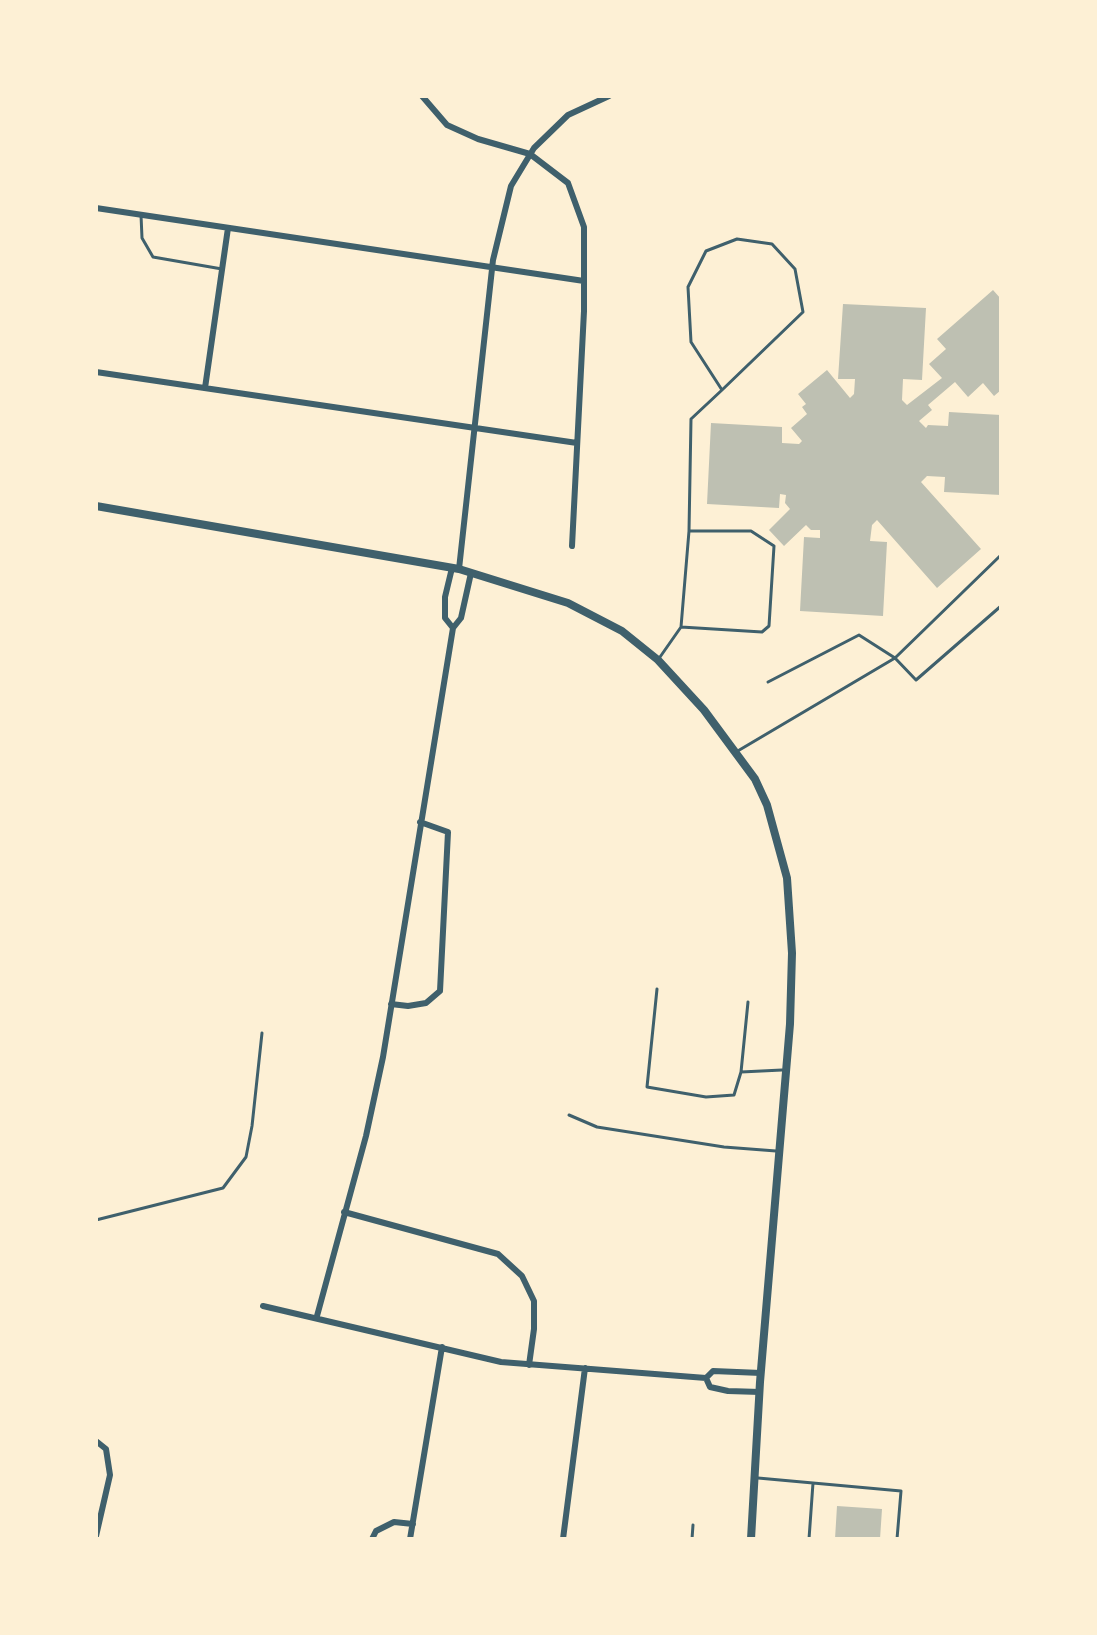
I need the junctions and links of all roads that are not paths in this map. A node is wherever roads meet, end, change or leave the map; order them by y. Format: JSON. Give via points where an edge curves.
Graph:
{"nodes":[{"id":1,"x":422,"y":96,"type":"edge"},
{"id":2,"x":609,"y":96,"type":"edge"},
{"id":3,"x":530,"y":154,"type":"junction"},
{"id":4,"x":96,"y":208,"type":"edge"},
{"id":5,"x":141,"y":215,"type":"junction"},
{"id":6,"x":228,"y":228,"type":"junction"},
{"id":7,"x":492,"y":267,"type":"junction"},
{"id":8,"x":222,"y":269,"type":"junction"},
{"id":9,"x":584,"y":281,"type":"junction"},
{"id":10,"x":96,"y":372,"type":"edge"},
{"id":11,"x":205,"y":388,"type":"junction"},
{"id":12,"x":722,"y":390,"type":"junction"},
{"id":13,"x":474,"y":429,"type":"junction"},
{"id":14,"x":577,"y":443,"type":"junction"},
{"id":15,"x":96,"y":506,"type":"edge"},
{"id":16,"x":689,"y":531,"type":"junction"},
{"id":17,"x":572,"y":546,"type":"dead end"},
{"id":18,"x":1001,"y":555,"type":"edge"},
{"id":19,"x":456,"y":568,"type":"junction"},
{"id":20,"x":471,"y":573,"type":"junction"},
{"id":21,"x":1001,"y":606,"type":"edge"},
{"id":22,"x":681,"y":627,"type":"junction"},
{"id":23,"x":453,"y":628,"type":"junction"},
{"id":24,"x":895,"y":658,"type":"junction"},
{"id":25,"x":658,"y":660,"type":"junction"},
{"id":26,"x":768,"y":682,"type":"dead end"},
{"id":27,"x":736,"y":752,"type":"junction"},
{"id":28,"x":420,"y":822,"type":"junction"},
{"id":29,"x":657,"y":989,"type":"dead end"},
{"id":30,"x":748,"y":1002,"type":"dead end"},
{"id":31,"x":391,"y":1004,"type":"junction"},
{"id":32,"x":262,"y":1033,"type":"dead end"},
{"id":33,"x":786,"y":1070,"type":"junction"},
{"id":34,"x":741,"y":1072,"type":"junction"},
{"id":35,"x":569,"y":1115,"type":"dead end"},
{"id":36,"x":780,"y":1151,"type":"junction"},
{"id":37,"x":344,"y":1212,"type":"junction"},
{"id":38,"x":96,"y":1220,"type":"edge"},
{"id":39,"x":263,"y":1306,"type":"dead end"},
{"id":40,"x":317,"y":1316,"type":"junction"},
{"id":41,"x":442,"y":1347,"type":"junction"},
{"id":42,"x":529,"y":1365,"type":"junction"},
{"id":43,"x":585,"y":1368,"type":"junction"},
{"id":44,"x":761,"y":1373,"type":"junction"},
{"id":45,"x":706,"y":1378,"type":"junction"},
{"id":46,"x":760,"y":1392,"type":"junction"},
{"id":47,"x":96,"y":1441,"type":"edge"},
{"id":48,"x":754,"y":1478,"type":"junction"},
{"id":49,"x":813,"y":1483,"type":"junction"},
{"id":50,"x":413,"y":1524,"type":"junction"},
{"id":51,"x":693,"y":1525,"type":"dead end"},
{"id":52,"x":96,"y":1536,"type":"edge"},
{"id":53,"x":372,"y":1539,"type":"edge"},
{"id":54,"x":410,"y":1539,"type":"edge"},
{"id":55,"x":563,"y":1539,"type":"edge"},
{"id":56,"x":692,"y":1539,"type":"edge"},
{"id":57,"x":751,"y":1539,"type":"edge"},
{"id":58,"x":809,"y":1539,"type":"edge"},
{"id":59,"x":897,"y":1539,"type":"edge"}],
"edges":[{"from":1,"to":3,"type":"street","via":[[447,125]]},
{"from":2,"to":3,"type":"street","via":[[568,115]]},
{"from":3,"to":7,"type":"street","via":[[511,186]]},
{"from":3,"to":9,"type":"street","via":[[568,183],[584,227]]},
{"from":4,"to":5,"type":"street"},
{"from":5,"to":6,"type":"street"},
{"from":5,"to":8,"type":"lane","via":[[142,238],[153,257]]},
{"from":6,"to":7,"type":"street"},
{"from":6,"to":8,"type":"street"},
{"from":7,"to":9,"type":"street"},
{"from":7,"to":13,"type":"street"},
{"from":8,"to":11,"type":"street"},
{"from":9,"to":14,"type":"street"},
{"from":10,"to":11,"type":"street"},
{"from":11,"to":13,"type":"street"},
{"from":12,"to":12,"type":"lane","via":[[691,342],[688,287],[706,251],[737,239],[772,244],[795,269],[803,312]]},
{"from":12,"to":16,"type":"lane","via":[[691,419]]},
{"from":13,"to":14,"type":"street"},
{"from":13,"to":19,"type":"street"},
{"from":14,"to":17,"type":"street"},
{"from":15,"to":19,"type":"street"},
{"from":16,"to":22,"type":"lane"},
{"from":16,"to":22,"type":"lane","via":[[751,531],[774,546],[769,626],[762,632]]},
{"from":18,"to":24,"type":"lane"},
{"from":19,"to":20,"type":"street"},
{"from":19,"to":23,"type":"street","via":[[445,597],[445,618]]},
{"from":20,"to":23,"type":"street","via":[[461,618]]},
{"from":20,"to":25,"type":"street","via":[[582,609],[622,631]]},
{"from":21,"to":24,"type":"lane","via":[[916,680]]},
{"from":22,"to":25,"type":"lane"},
{"from":23,"to":28,"type":"street"},
{"from":24,"to":26,"type":"lane","via":[[859,635]]},
{"from":24,"to":27,"type":"lane"},
{"from":25,"to":27,"type":"street"},
{"from":27,"to":33,"type":"street","via":[[767,805],[787,878],[792,953]]},
{"from":28,"to":31,"type":"street"},
{"from":28,"to":31,"type":"street","via":[[448,832],[440,991],[426,1003]]},
{"from":29,"to":34,"type":"lane","via":[[647,1087],[706,1097],[734,1095]]},
{"from":30,"to":34,"type":"lane"},
{"from":31,"to":37,"type":"street","via":[[366,1136]]},
{"from":32,"to":38,"type":"lane","via":[[246,1157],[223,1188]]},
{"from":33,"to":34,"type":"lane"},
{"from":33,"to":36,"type":"street"},
{"from":35,"to":36,"type":"lane","via":[[597,1127]]},
{"from":36,"to":44,"type":"street"},
{"from":37,"to":40,"type":"street"},
{"from":37,"to":42,"type":"street","via":[[498,1254],[522,1276],[534,1301]]},
{"from":39,"to":40,"type":"street"},
{"from":40,"to":41,"type":"street"},
{"from":41,"to":42,"type":"street"},
{"from":41,"to":50,"type":"street"},
{"from":42,"to":43,"type":"street"},
{"from":43,"to":45,"type":"street"},
{"from":43,"to":55,"type":"street"},
{"from":44,"to":45,"type":"street","via":[[713,1371]]},
{"from":44,"to":46,"type":"street"},
{"from":45,"to":46,"type":"street","via":[[710,1387]]},
{"from":46,"to":48,"type":"street"},
{"from":47,"to":52,"type":"street","via":[[106,1449],[110,1475]]},
{"from":48,"to":49,"type":"lane"},
{"from":48,"to":57,"type":"street"},
{"from":49,"to":58,"type":"lane"},
{"from":49,"to":59,"type":"lane","via":[[901,1491]]},
{"from":50,"to":53,"type":"street","via":[[394,1522]]},
{"from":50,"to":54,"type":"street"},
{"from":51,"to":56,"type":"lane"}]}
